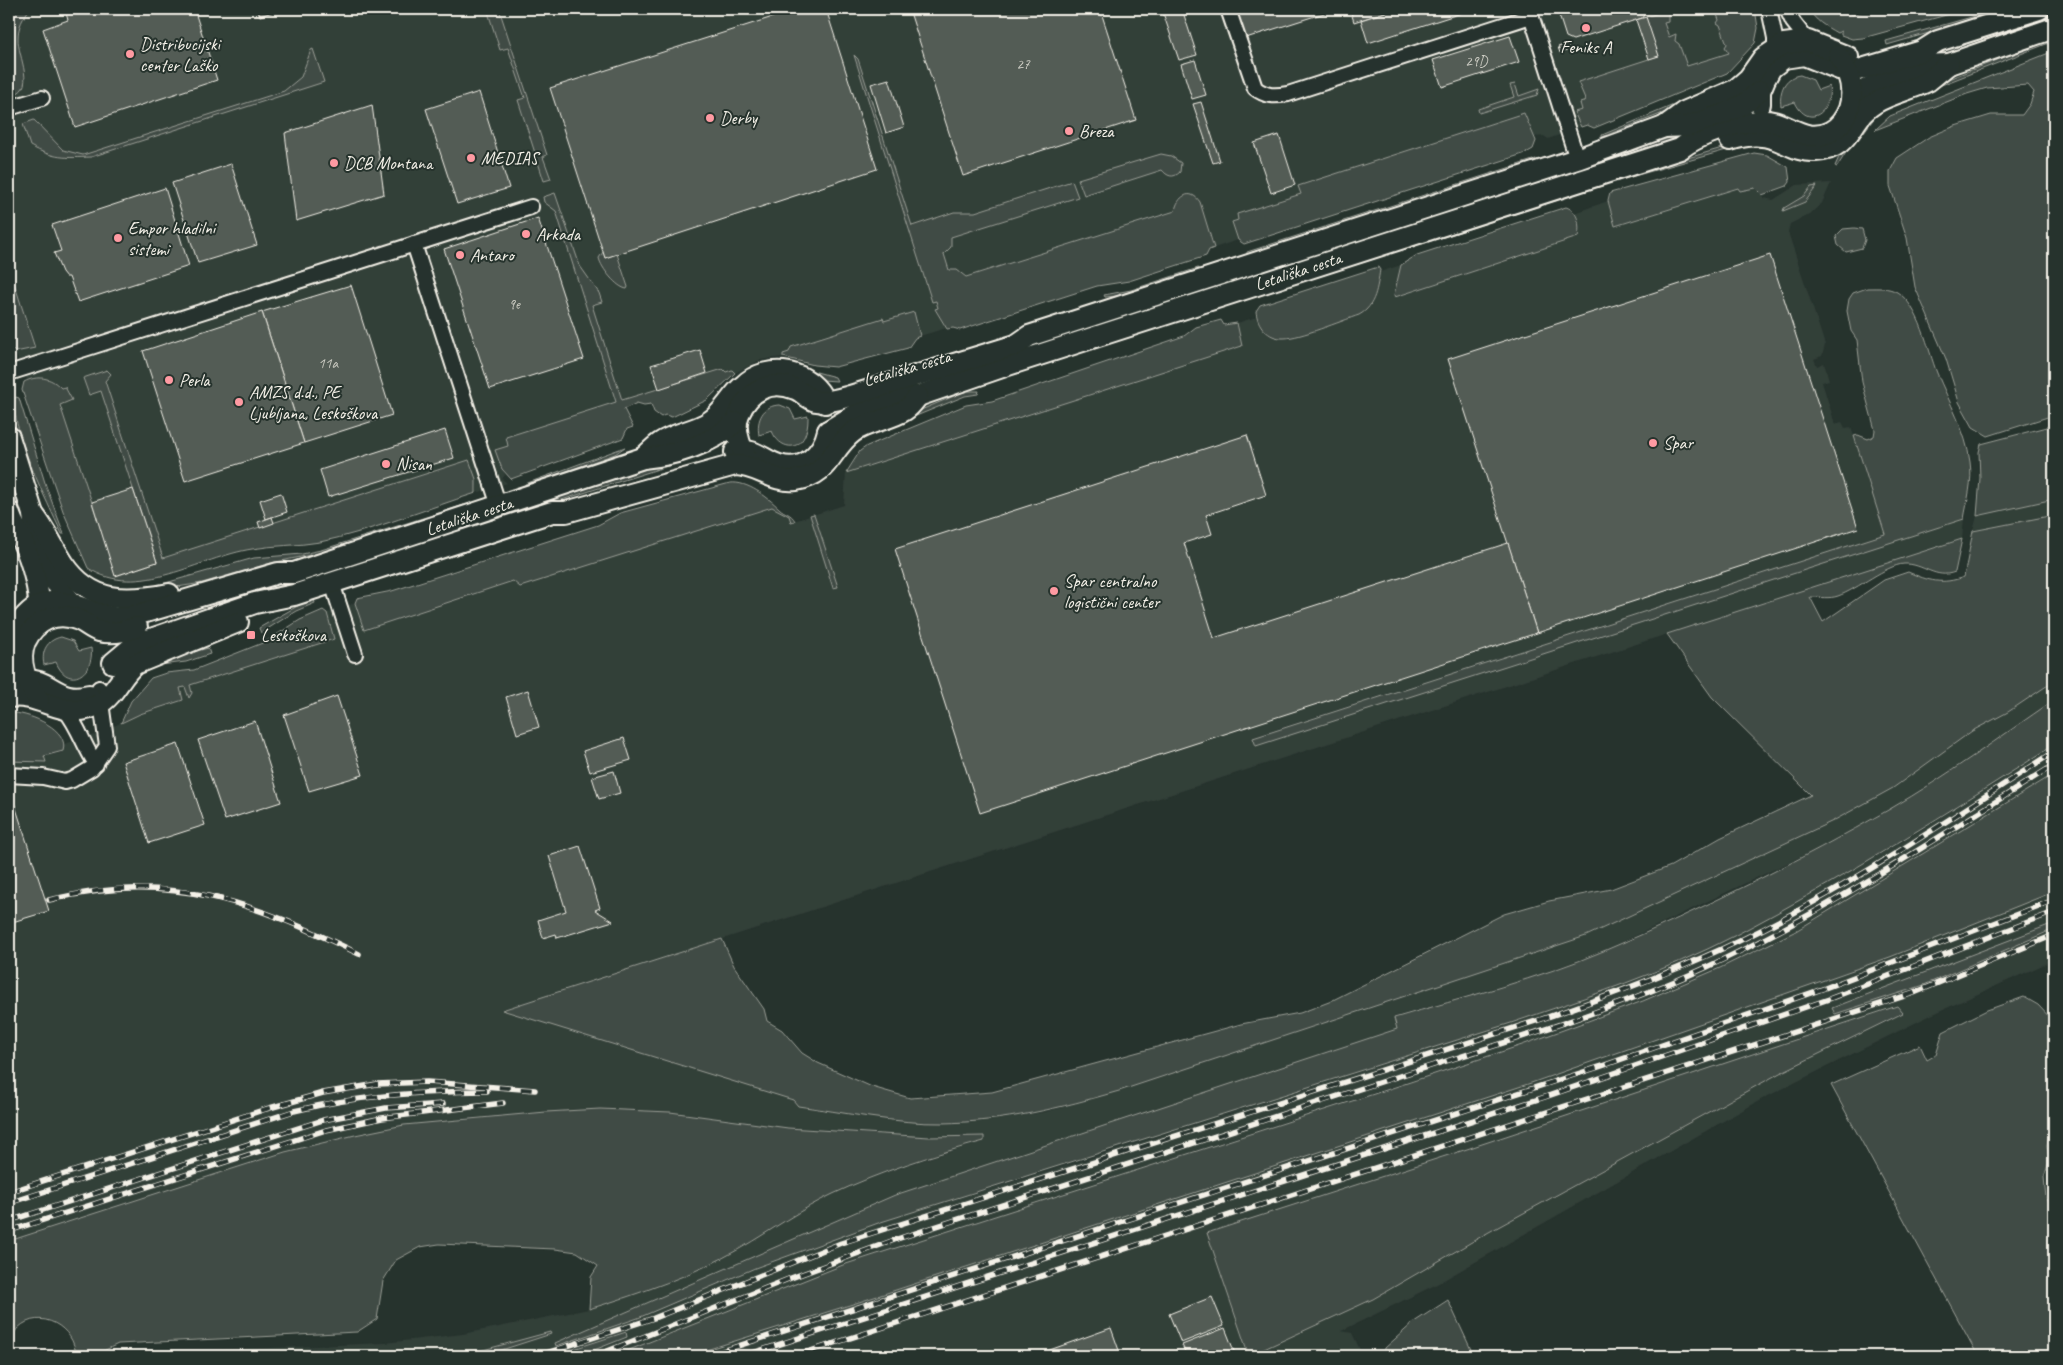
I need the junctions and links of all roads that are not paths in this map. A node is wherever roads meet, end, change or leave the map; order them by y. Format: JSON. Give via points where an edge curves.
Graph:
{"nodes":[{"id":1,"x":1228,"y":9,"type":"edge"},
{"id":2,"x":1769,"y":9,"type":"edge"},
{"id":3,"x":1787,"y":9,"type":"edge"},
{"id":4,"x":2039,"y":9,"type":"edge"},
{"id":5,"x":1530,"y":12,"type":"edge"},
{"id":6,"x":2054,"y":28,"type":"edge"},
{"id":7,"x":1808,"y":41,"type":"junction"},
{"id":8,"x":1775,"y":56,"type":"junction"},
{"id":9,"x":1843,"y":63,"type":"junction"},
{"id":10,"x":1949,"y":64,"type":"junction"},
{"id":11,"x":1760,"y":91,"type":"junction"},
{"id":12,"x":42,"y":98,"type":"dead end"},
{"id":13,"x":1851,"y":102,"type":"junction"},
{"id":14,"x":9,"y":108,"type":"edge"},
{"id":15,"x":1765,"y":120,"type":"junction"},
{"id":16,"x":1664,"y":127,"type":"junction"},
{"id":17,"x":1777,"y":139,"type":"junction"},
{"id":18,"x":1680,"y":149,"type":"junction"},
{"id":19,"x":1577,"y":159,"type":"junction"},
{"id":20,"x":531,"y":207,"type":"dead end"},
{"id":21,"x":414,"y":244,"type":"junction"},
{"id":22,"x":9,"y":373,"type":"edge"},
{"id":23,"x":819,"y":393,"type":"junction"},
{"id":24,"x":918,"y":396,"type":"junction"},
{"id":25,"x":736,"y":422,"type":"junction"},
{"id":26,"x":828,"y":431,"type":"junction"},
{"id":27,"x":9,"y":437,"type":"edge"},
{"id":28,"x":742,"y":450,"type":"junction"},
{"id":29,"x":643,"y":458,"type":"junction"},
{"id":30,"x":753,"y":468,"type":"junction"},
{"id":31,"x":499,"y":506,"type":"junction"},
{"id":32,"x":552,"y":512,"type":"junction"},
{"id":33,"x":33,"y":514,"type":"junction"},
{"id":34,"x":11,"y":518,"type":"edge"},
{"id":35,"x":294,"y":573,"type":"junction"},
{"id":36,"x":332,"y":583,"type":"junction"},
{"id":37,"x":294,"y":595,"type":"junction"},
{"id":38,"x":195,"y":598,"type":"junction"},
{"id":39,"x":72,"y":602,"type":"junction"},
{"id":40,"x":100,"y":615,"type":"junction"},
{"id":41,"x":32,"y":617,"type":"junction"},
{"id":42,"x":110,"y":632,"type":"junction"},
{"id":43,"x":13,"y":651,"type":"edge"},
{"id":44,"x":355,"y":654,"type":"dead end"},
{"id":45,"x":113,"y":663,"type":"junction"},
{"id":46,"x":18,"y":682,"type":"edge"},
{"id":47,"x":9,"y":696,"type":"edge"},
{"id":48,"x":100,"y":696,"type":"junction"},
{"id":49,"x":39,"y":700,"type":"junction"},
{"id":50,"x":66,"y":711,"type":"junction"},
{"id":51,"x":96,"y":764,"type":"junction"},
{"id":52,"x":9,"y":775,"type":"edge"}],
"edges":[{"from":1,"to":5,"type":"street","via":[[1255,88],[1274,96]]},
{"from":2,"to":8,"type":"street"},
{"from":3,"to":7,"type":"street"},
{"from":4,"to":9,"type":"main road","name":"Letališka cesta","via":[[1938,41],[1919,41]]},
{"from":5,"to":19,"type":"street"},
{"from":6,"to":10,"type":"main road","name":"Letališka cesta"},
{"from":7,"to":8,"type":"main road","name":"Letališka cesta","via":[[1792,42]]},
{"from":7,"to":9,"type":"main road","name":"Letališka cesta"},
{"from":8,"to":9,"type":"main road","name":"Letališka cesta","via":[[1804,55]]},
{"from":8,"to":11,"type":"main road","name":"Letališka cesta"},
{"from":8,"to":16,"type":"main road","name":"Letališka cesta","via":[[1763,58],[1735,90],[1684,112]]},
{"from":9,"to":13,"type":"main road"},
{"from":10,"to":13,"type":"main road","name":"Letališka cesta","via":[[1923,65],[1882,80]]},
{"from":10,"to":17,"type":"main road","name":"Letališka cesta","via":[[1929,80],[1875,103],[1864,112],[1848,136],[1835,146],[1809,151],[1791,147]]},
{"from":11,"to":15,"type":"main road"},
{"from":11,"to":16,"type":"main road","name":"Letališka cesta","via":[[1744,104],[1723,114],[1689,126]]},
{"from":12,"to":14,"type":"street"},
{"from":13,"to":15,"type":"main road","name":"Letališka cesta","via":[[1839,126],[1821,136],[1800,134]]},
{"from":15,"to":17,"type":"main road"},
{"from":15,"to":18,"type":"main road","name":"Letališka cesta","via":[[1690,140]]},
{"from":16,"to":19,"type":"main road","name":"Letališka cesta"},
{"from":17,"to":18,"type":"main road","name":"Letališka cesta","via":[[1750,135],[1694,150]]},
{"from":18,"to":24,"type":"main road","name":"Letališka cesta"},
{"from":19,"to":23,"type":"main road","name":"Letališka cesta","via":[[1029,336],[1013,336]]},
{"from":20,"to":21,"type":"street"},
{"from":21,"to":22,"type":"street"},
{"from":21,"to":31,"type":"street"},
{"from":23,"to":25,"type":"main road","name":"Letališka cesta","via":[[815,401],[782,385],[768,386],[747,400]]},
{"from":23,"to":26,"type":"main road","via":[[829,421]]},
{"from":23,"to":29,"type":"main road","name":"Letališka cesta","via":[[801,376],[789,372],[760,375],[742,386],[717,417],[661,442]]},
{"from":24,"to":26,"type":"main road","name":"Letališka cesta","via":[[900,396],[866,408]]},
{"from":24,"to":30,"type":"main road","name":"Letališka cesta","via":[[906,410],[852,433],[827,465],[812,476],[781,480]]},
{"from":25,"to":28,"type":"main road"},
{"from":25,"to":29,"type":"main road","name":"Letališka cesta","via":[[713,439],[667,456]]},
{"from":26,"to":28,"type":"main road","via":[[820,452],[800,465],[781,466],[759,453]]},
{"from":27,"to":33,"type":"main road"},
{"from":28,"to":30,"type":"main road"},
{"from":28,"to":32,"type":"main road","name":"Letališka cesta","via":[[662,472],[562,505]]},
{"from":29,"to":31,"type":"main road","name":"Letališka cesta"},
{"from":30,"to":32,"type":"main road","name":"Letališka cesta","via":[[742,465],[722,467],[566,512]]},
{"from":31,"to":35,"type":"main road","name":"Letališka cesta"},
{"from":32,"to":36,"type":"main road","name":"Letališka cesta"},
{"from":33,"to":38,"type":"main road","via":[[72,576],[90,589],[118,599],[177,592]]},
{"from":33,"to":39,"type":"main road","via":[[35,534],[51,576]]},
{"from":34,"to":41,"type":"main road","via":[[36,581]]},
{"from":35,"to":38,"type":"main road","name":"Letališka cesta","via":[[278,573]]},
{"from":35,"to":42,"type":"main road","name":"Letališka cesta","via":[[281,582],[133,628]]},
{"from":36,"to":37,"type":"main road","name":"Letališka cesta"},
{"from":36,"to":44,"type":"street"},
{"from":37,"to":45,"type":"main road","name":"Letališka cesta","via":[[255,602],[148,640],[131,648]]},
{"from":37,"to":48,"type":"main road","name":"Letališka cesta","via":[[260,613],[135,664]]},
{"from":38,"to":40,"type":"main road","name":"Letališka cesta","via":[[121,618]]},
{"from":39,"to":40,"type":"main road","name":"Letališka cesta"},
{"from":39,"to":41,"type":"main road","via":[[58,602]]},
{"from":40,"to":42,"type":"main road"},
{"from":41,"to":42,"type":"main road","name":"Letališka cesta","via":[[65,616],[96,630]]},
{"from":41,"to":43,"type":"main road"},
{"from":42,"to":45,"type":"main road"},
{"from":43,"to":46,"type":"main road"},
{"from":45,"to":48,"type":"main road","name":"Letališka cesta"},
{"from":46,"to":48,"type":"main road","name":"Letališka cesta","via":[[38,681],[54,692],[70,697]]},
{"from":46,"to":49,"type":"main road"},
{"from":47,"to":49,"type":"main road"},
{"from":48,"to":50,"type":"main road","via":[[87,709]]},
{"from":48,"to":51,"type":"street","via":[[108,741],[106,751]]},
{"from":49,"to":50,"type":"main road"},
{"from":50,"to":51,"type":"street","via":[[76,724],[85,750]]},
{"from":51,"to":52,"type":"street","via":[[83,775],[65,782]]}]}
